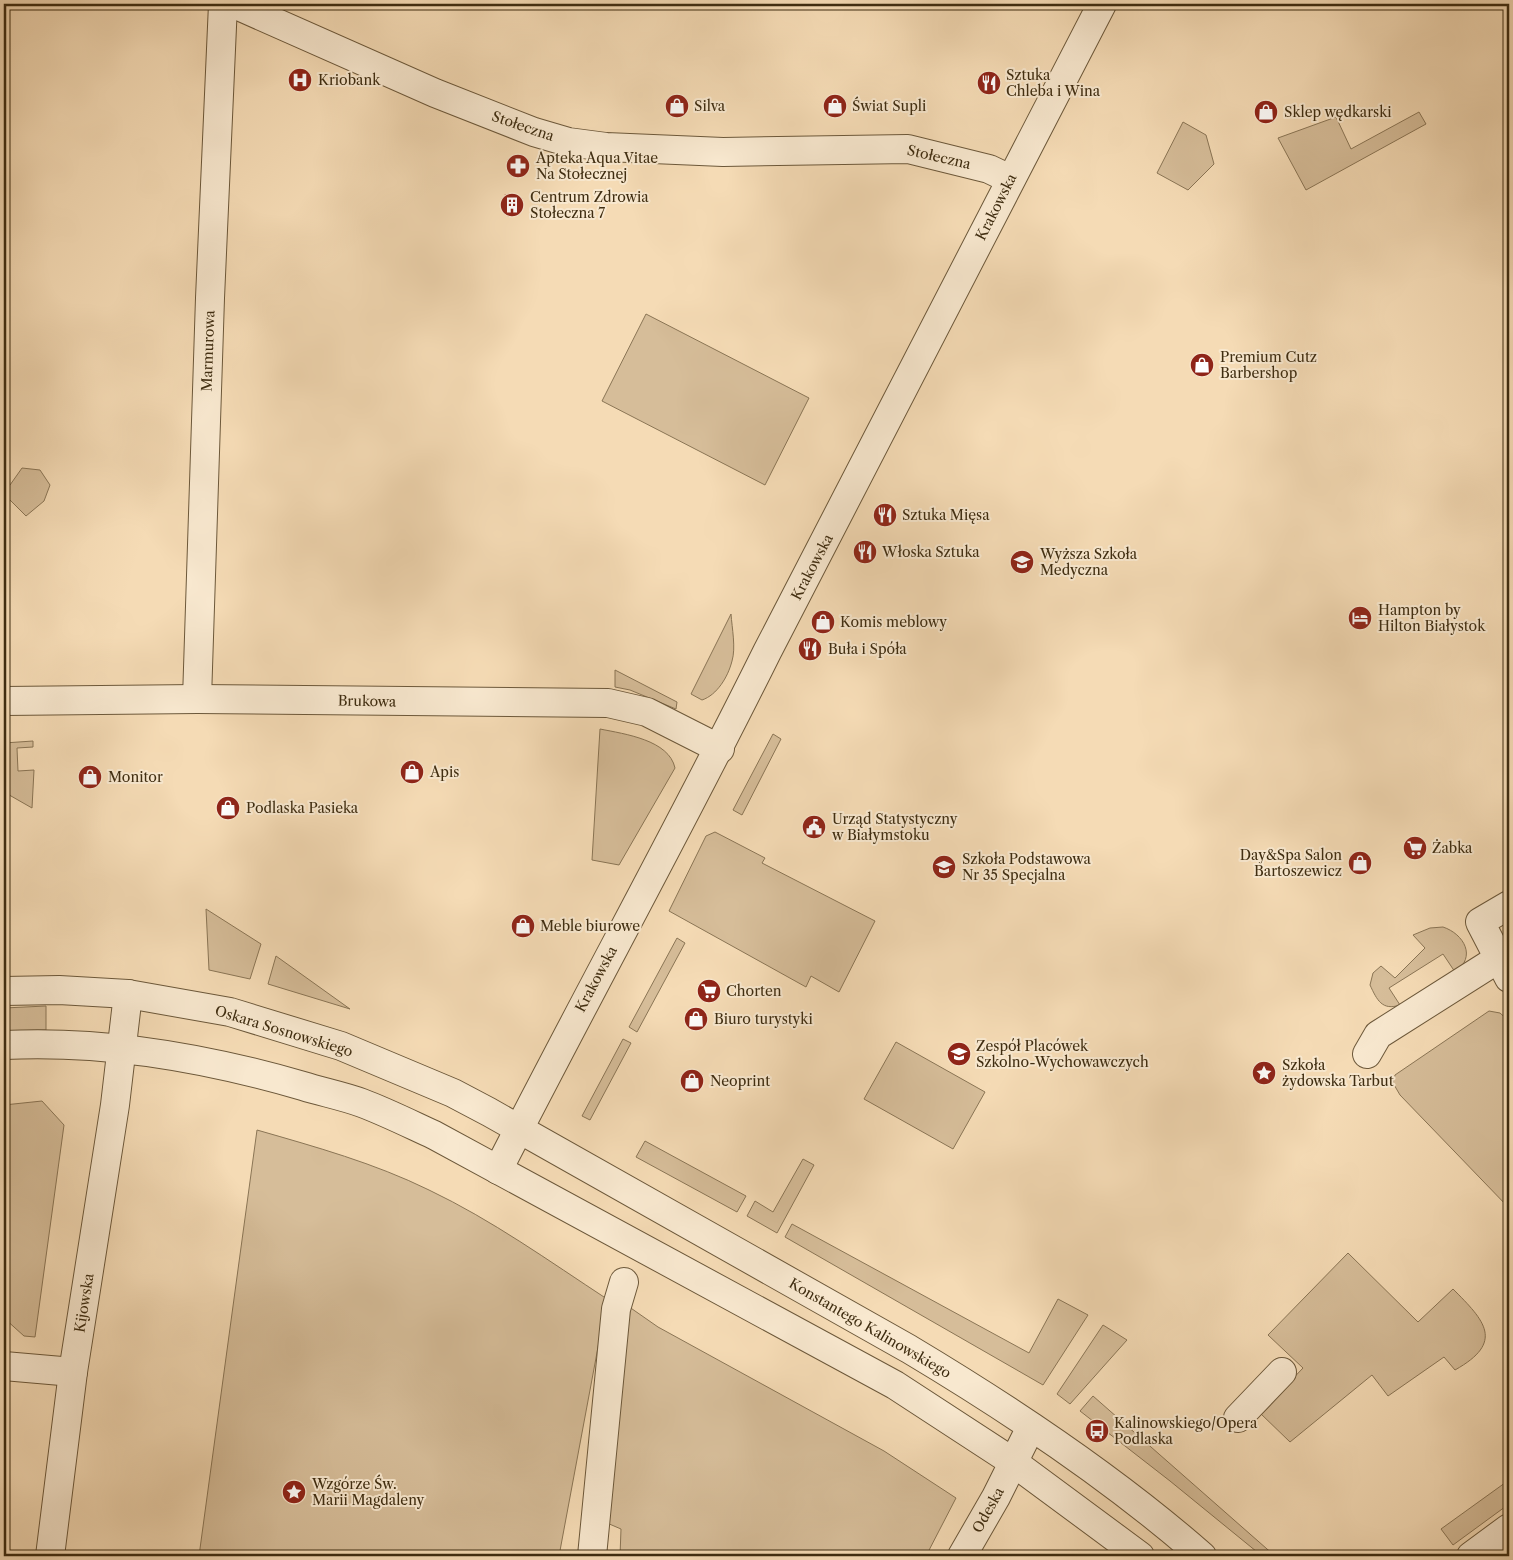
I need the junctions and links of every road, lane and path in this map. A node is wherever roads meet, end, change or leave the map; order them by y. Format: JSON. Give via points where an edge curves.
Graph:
{"nodes":[{"id":1,"x":222,"y":4,"type":"edge"},
{"id":2,"x":234,"y":4,"type":"edge"},
{"id":3,"x":1102,"y":4,"type":"edge"},
{"id":4,"x":1010,"y":179,"type":"junction"},
{"id":5,"x":197,"y":699,"type":"junction"},
{"id":6,"x":4,"y":701,"type":"edge"},
{"id":7,"x":720,"y":749,"type":"junction"},
{"id":8,"x":1509,"y":905,"type":"edge"},
{"id":9,"x":1506,"y":963,"type":"edge"},
{"id":10,"x":4,"y":991,"type":"edge"},
{"id":11,"x":128,"y":994,"type":"junction"},
{"id":12,"x":4,"y":1045,"type":"edge"},
{"id":13,"x":122,"y":1050,"type":"junction"},
{"id":14,"x":1367,"y":1054,"type":"dead end"},
{"id":15,"x":519,"y":1129,"type":"junction"},
{"id":16,"x":498,"y":1170,"type":"junction"},
{"id":17,"x":624,"y":1282,"type":"dead end"},
{"id":18,"x":4,"y":1366,"type":"edge"},
{"id":19,"x":73,"y":1372,"type":"junction"},
{"id":20,"x":1282,"y":1372,"type":"dead end"},
{"id":21,"x":1238,"y":1418,"type":"dead end"},
{"id":22,"x":1031,"y":1427,"type":"junction"},
{"id":23,"x":1013,"y":1462,"type":"junction"},
{"id":24,"x":1509,"y":1528,"type":"edge"},
{"id":25,"x":50,"y":1556,"type":"edge"},
{"id":26,"x":592,"y":1556,"type":"edge"},
{"id":27,"x":962,"y":1556,"type":"edge"},
{"id":28,"x":1140,"y":1556,"type":"edge"},
{"id":29,"x":1202,"y":1556,"type":"edge"},
{"id":30,"x":1471,"y":1556,"type":"edge"}],
"edges":[{"from":1,"to":5,"type":"street","name":"Marmurowa"},
{"from":2,"to":4,"type":"street","name":"Stołeczna","via":[[435,93],[568,142],[606,147],[723,152],[908,149],[989,169]]},
{"from":3,"to":4,"type":"street","name":"Krakowska"},
{"from":4,"to":7,"type":"street","name":"Krakowska"},
{"from":5,"to":6,"type":"street","name":"Brukowa"},
{"from":5,"to":7,"type":"street","name":"Brukowa","via":[[608,703],[647,712]]},
{"from":7,"to":15,"type":"street","name":"Krakowska"},
{"from":8,"to":9,"type":"street","via":[[1480,922]]},
{"from":9,"to":14,"type":"street","via":[[1378,1035]]},
{"from":10,"to":11,"type":"street","name":"Oskara Sosnowskiego"},
{"from":11,"to":13,"type":"street","name":"Kijowska"},
{"from":11,"to":15,"type":"street","name":"Oskara Sosnowskiego","via":[[230,1012],[341,1046],[452,1093]]},
{"from":12,"to":13,"type":"street"},
{"from":13,"to":16,"type":"street","via":[[198,1060],[361,1102],[434,1135]]},
{"from":13,"to":19,"type":"street","name":"Kijowska"},
{"from":15,"to":16,"type":"street","name":"Krakowska"},
{"from":15,"to":22,"type":"street","name":"Konstantego Kalinowskiego","via":[[909,1349]]},
{"from":16,"to":23,"type":"street","via":[[895,1385]]},
{"from":17,"to":26,"type":"street","via":[[616,1309]]},
{"from":18,"to":19,"type":"street"},
{"from":19,"to":25,"type":"street","name":"Kijowska"},
{"from":20,"to":21,"type":"street"},
{"from":22,"to":23,"type":"street","name":"Odeska"},
{"from":22,"to":29,"type":"street","name":"Konstantego Kalinowskiego"},
{"from":23,"to":27,"type":"street","name":"Odeska"},
{"from":23,"to":28,"type":"street"},
{"from":24,"to":30,"type":"street"}]}
